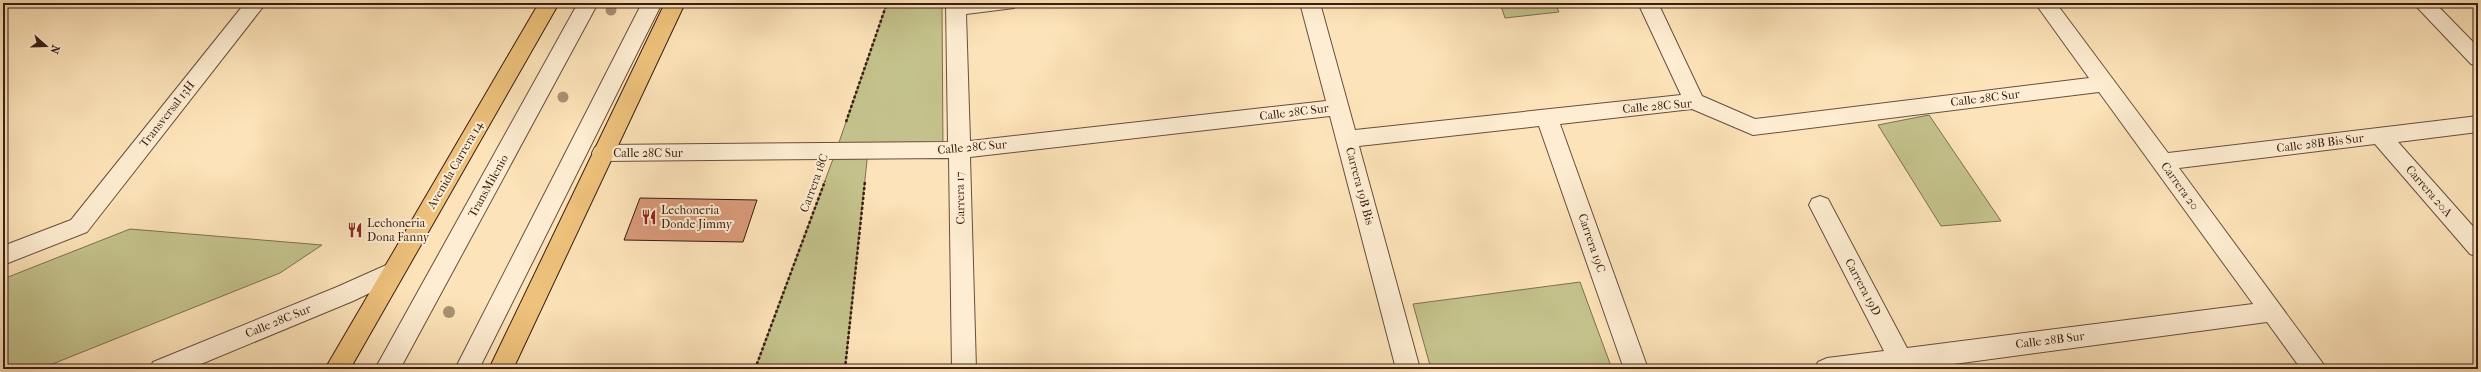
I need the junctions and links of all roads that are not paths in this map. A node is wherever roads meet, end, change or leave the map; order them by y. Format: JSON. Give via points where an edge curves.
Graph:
{"nodes":[{"id":1,"x":256,"y":3,"type":"edge"},
{"id":2,"x":549,"y":3,"type":"edge"},
{"id":3,"x":588,"y":3,"type":"edge"},
{"id":4,"x":652,"y":3,"type":"edge"},
{"id":5,"x":675,"y":3,"type":"edge"},
{"id":6,"x":1007,"y":3,"type":"edge"},
{"id":7,"x":1310,"y":3,"type":"edge"},
{"id":8,"x":1648,"y":3,"type":"edge"},
{"id":9,"x":2045,"y":3,"type":"edge"},
{"id":10,"x":2423,"y":3,"type":"edge"},
{"id":11,"x":956,"y":5,"type":"edge"},
{"id":12,"x":2478,"y":59,"type":"edge"},
{"id":13,"x":2104,"y":84,"type":"junction"},
{"id":14,"x":1694,"y":101,"type":"junction"},
{"id":15,"x":1338,"y":107,"type":"junction"},
{"id":16,"x":1547,"y":117,"type":"junction"},
{"id":17,"x":2478,"y":124,"type":"edge"},
{"id":18,"x":2379,"y":135,"type":"junction"},
{"id":19,"x":1347,"y":139,"type":"junction"},
{"id":20,"x":959,"y":150,"type":"junction"},
{"id":21,"x":604,"y":154,"type":"junction"},
{"id":22,"x":2162,"y":162,"type":"junction"},
{"id":23,"x":1820,"y":205,"type":"dead end"},
{"id":24,"x":2478,"y":248,"type":"edge"},
{"id":25,"x":3,"y":256,"type":"edge"},
{"id":26,"x":393,"y":271,"type":"junction"},
{"id":27,"x":2273,"y":312,"type":"junction"},
{"id":28,"x":1903,"y":364,"type":"edge"},
{"id":29,"x":162,"y":369,"type":"edge"},
{"id":30,"x":336,"y":369,"type":"edge"},
{"id":31,"x":387,"y":369,"type":"edge"},
{"id":32,"x":467,"y":369,"type":"edge"},
{"id":33,"x":501,"y":369,"type":"edge"},
{"id":34,"x":964,"y":369,"type":"edge"},
{"id":35,"x":1408,"y":369,"type":"edge"},
{"id":36,"x":1636,"y":369,"type":"edge"},
{"id":37,"x":1827,"y":369,"type":"edge"},
{"id":38,"x":2315,"y":369,"type":"edge"}],
"edges":[{"from":1,"to":25,"type":"street","name":"Transversal 13H","via":[[79,226]]},
{"from":2,"to":26,"type":"main road","name":"Avenida Carrera 14"},
{"from":3,"to":31,"type":"street","name":"TransMilenio"},
{"from":4,"to":32,"type":"street"},
{"from":5,"to":21,"type":"main road"},
{"from":6,"to":11,"type":"street"},
{"from":7,"to":15,"type":"street","name":"Carrera 19B Bis"},
{"from":8,"to":14,"type":"street"},
{"from":9,"to":13,"type":"street","name":"Carrera 20"},
{"from":10,"to":12,"type":"street"},
{"from":11,"to":20,"type":"street","name":"Carrera 17"},
{"from":13,"to":14,"type":"street","name":"Calle 28C Sur","via":[[1753,127]]},
{"from":13,"to":22,"type":"street","name":"Carrera 20"},
{"from":14,"to":16,"type":"street","name":"Calle 28C Sur"},
{"from":15,"to":19,"type":"street","name":"Carrera 19B Bis"},
{"from":15,"to":20,"type":"street","name":"Calle 28C Sur"},
{"from":16,"to":19,"type":"street","name":"Calle 28C Sur"},
{"from":16,"to":36,"type":"street","name":"Carrera 19C"},
{"from":17,"to":18,"type":"street","name":"Calle 28B Bis Sur"},
{"from":18,"to":22,"type":"street","name":"Calle 28B Bis Sur"},
{"from":18,"to":24,"type":"street","name":"Carrera 20A"},
{"from":19,"to":35,"type":"street","name":"Carrera 19B Bis"},
{"from":20,"to":21,"type":"street","name":"Calle 28C Sur"},
{"from":20,"to":34,"type":"street","name":"Carrera 17"},
{"from":21,"to":33,"type":"main road"},
{"from":22,"to":27,"type":"street","name":"Carrera 20"},
{"from":23,"to":28,"type":"street","name":"Carrera 19D"},
{"from":26,"to":29,"type":"street","name":"Calle 28C Sur","via":[[345,294]]},
{"from":26,"to":30,"type":"main road","name":"Avenida Carrera 14"},
{"from":27,"to":28,"type":"street","name":"Calle 28B Sur"},
{"from":27,"to":38,"type":"street","name":"Carrera 20"},
{"from":28,"to":37,"type":"street","name":"Calle 28B Sur"}]}
